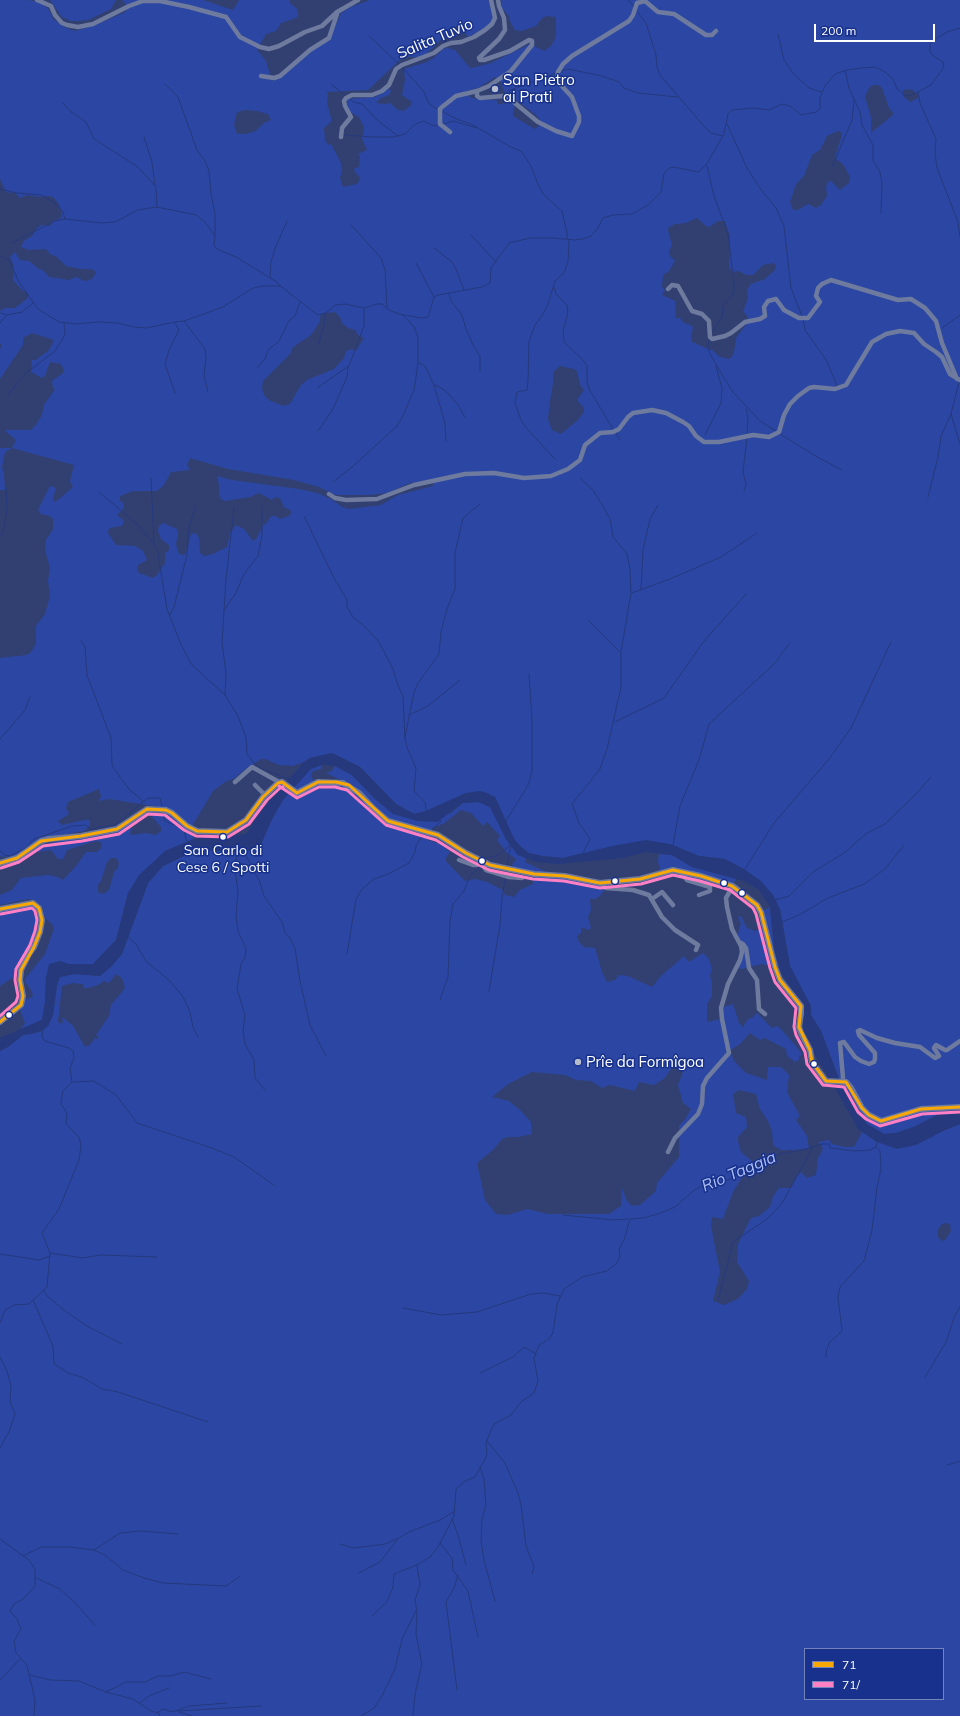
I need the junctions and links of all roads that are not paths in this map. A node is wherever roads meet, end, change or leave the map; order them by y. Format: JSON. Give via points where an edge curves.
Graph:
{"nodes":[{"id":1,"x":37,"y":0,"type":"edge"},
{"id":2,"x":358,"y":0,"type":"edge"},
{"id":3,"x":491,"y":0,"type":"edge"},
{"id":4,"x":498,"y":0,"type":"edge"},
{"id":5,"x":337,"y":12,"type":"junction"},
{"id":6,"x":716,"y":31,"type":"dead end"},
{"id":7,"x":261,"y":76,"type":"dead end"},
{"id":8,"x":477,"y":91,"type":"junction"},
{"id":9,"x":450,"y":132,"type":"dead end"},
{"id":10,"x":341,"y":137,"type":"dead end"},
{"id":11,"x":668,"y":289,"type":"dead end"},
{"id":12,"x":958,"y":379,"type":"edge"},
{"id":13,"x":329,"y":494,"type":"dead end"},
{"id":14,"x":235,"y":782,"type":"dead end"},
{"id":15,"x":280,"y":782,"type":"junction"},
{"id":16,"x":255,"y":785,"type":"dead end"},
{"id":17,"x":265,"y":795,"type":"junction"},
{"id":18,"x":459,"y":860,"type":"dead end"},
{"id":19,"x":484,"y":862,"type":"junction"},
{"id":20,"x":0,"y":863,"type":"edge"},
{"id":21,"x":680,"y":872,"type":"junction"},
{"id":22,"x":522,"y":878,"type":"dead end"},
{"id":23,"x":600,"y":883,"type":"junction"},
{"id":24,"x":733,"y":886,"type":"junction"},
{"id":25,"x":699,"y":895,"type":"dead end"},
{"id":26,"x":652,"y":899,"type":"junction"},
{"id":27,"x":673,"y":905,"type":"dead end"},
{"id":28,"x":0,"y":909,"type":"edge"},
{"id":29,"x":739,"y":942,"type":"junction"},
{"id":30,"x":696,"y":950,"type":"dead end"},
{"id":31,"x":766,"y":1014,"type":"dead end"},
{"id":32,"x":0,"y":1022,"type":"edge"},
{"id":33,"x":960,"y":1041,"type":"edge"},
{"id":34,"x":843,"y":1080,"type":"junction"},
{"id":35,"x":960,"y":1107,"type":"edge"},
{"id":36,"x":668,"y":1152,"type":"dead end"}],
"edges":[{"from":1,"to":5,"type":"street","via":[[51,6],[62,23],[78,27],[93,24],[129,6],[148,1],[203,10],[226,17],[240,36],[266,49],[280,46],[322,26]]},
{"from":2,"to":5,"type":"street"},
{"from":3,"to":10,"type":"street","name":"Salita Tuvio","via":[[496,18],[485,30],[474,37],[451,43],[434,53],[402,65],[396,70],[389,84],[372,96],[352,95],[346,98],[345,106],[351,118],[342,128]]},
{"from":4,"to":8,"type":"street","via":[[505,30],[479,58],[480,60],[510,52],[530,40],[532,45],[511,71]]},
{"from":5,"to":7,"type":"street","via":[[329,38],[310,50],[280,76]]},
{"from":6,"to":8,"type":"street","via":[[712,35],[706,35],[674,14],[658,12],[645,1],[637,3],[629,21],[572,56],[558,72],[559,84],[570,95],[579,116],[572,136],[543,125],[510,99],[503,96],[480,98]]},
{"from":8,"to":9,"type":"street","via":[[456,96],[440,109],[440,124]]},
{"from":11,"to":12,"type":"street","via":[[672,285],[678,286],[692,311],[702,314],[709,321],[712,339],[731,333],[745,322],[765,316],[764,307],[768,301],[776,299],[784,310],[799,318],[808,318],[820,302],[816,296],[818,288],[831,280],[898,300],[911,299],[925,308],[936,321],[942,343]]},
{"from":12,"to":13,"type":"street","via":[[950,374],[942,357],[914,333],[900,331],[886,334],[872,342],[846,385],[834,389],[814,387],[798,396],[784,415],[779,432],[769,437],[753,435],[719,442],[704,442],[683,422],[660,410],[652,410],[634,413],[619,429],[600,433],[585,445],[580,460],[568,469],[551,476],[524,478],[494,473],[465,474],[414,485],[377,499],[346,500]]},
{"from":14,"to":15,"type":"street","via":[[252,767]]},
{"from":15,"to":17,"type":"street"},
{"from":15,"to":19,"type":"street","via":[[297,793],[318,782],[343,783],[360,793],[388,820],[438,835]]},
{"from":16,"to":17,"type":"street"},
{"from":17,"to":20,"type":"street","via":[[246,820],[234,829],[191,829],[166,810],[143,810],[117,829],[49,839],[17,858]]},
{"from":18,"to":19,"type":"street","via":[[473,865]]},
{"from":19,"to":22,"type":"street","via":[[486,870]]},
{"from":19,"to":23,"type":"street","via":[[534,874],[565,876]]},
{"from":21,"to":23,"type":"street","via":[[667,870],[640,879]]},
{"from":21,"to":24,"type":"street"},
{"from":21,"to":25,"type":"street","via":[[687,880],[710,888],[710,891]]},
{"from":23,"to":26,"type":"street","via":[[606,888],[644,892]]},
{"from":24,"to":29,"type":"street","via":[[726,898],[732,929]]},
{"from":24,"to":34,"type":"street","via":[[761,912],[777,972],[801,1006],[799,1027],[810,1050],[812,1062],[826,1081]]},
{"from":26,"to":27,"type":"street","via":[[662,892]]},
{"from":26,"to":30,"type":"street","via":[[656,910],[667,923],[698,945]]},
{"from":28,"to":32,"type":"street","via":[[33,903],[39,908],[42,920],[34,947],[21,970],[23,996],[20,1005]]},
{"from":29,"to":31,"type":"street","via":[[746,948],[749,968],[757,980],[759,1009]]},
{"from":29,"to":36,"type":"street","via":[[742,952],[740,960],[728,984],[721,1008],[729,1053],[707,1078],[698,1114],[675,1138]]},
{"from":33,"to":34,"type":"street","via":[[947,1050],[936,1045],[934,1048],[939,1056],[935,1058],[920,1047],[877,1038],[860,1030],[859,1035],[875,1053],[874,1062],[870,1064],[861,1061],[844,1042],[840,1043]]},
{"from":34,"to":35,"type":"street","via":[[851,1088],[862,1108],[881,1121],[921,1109]]}]}
